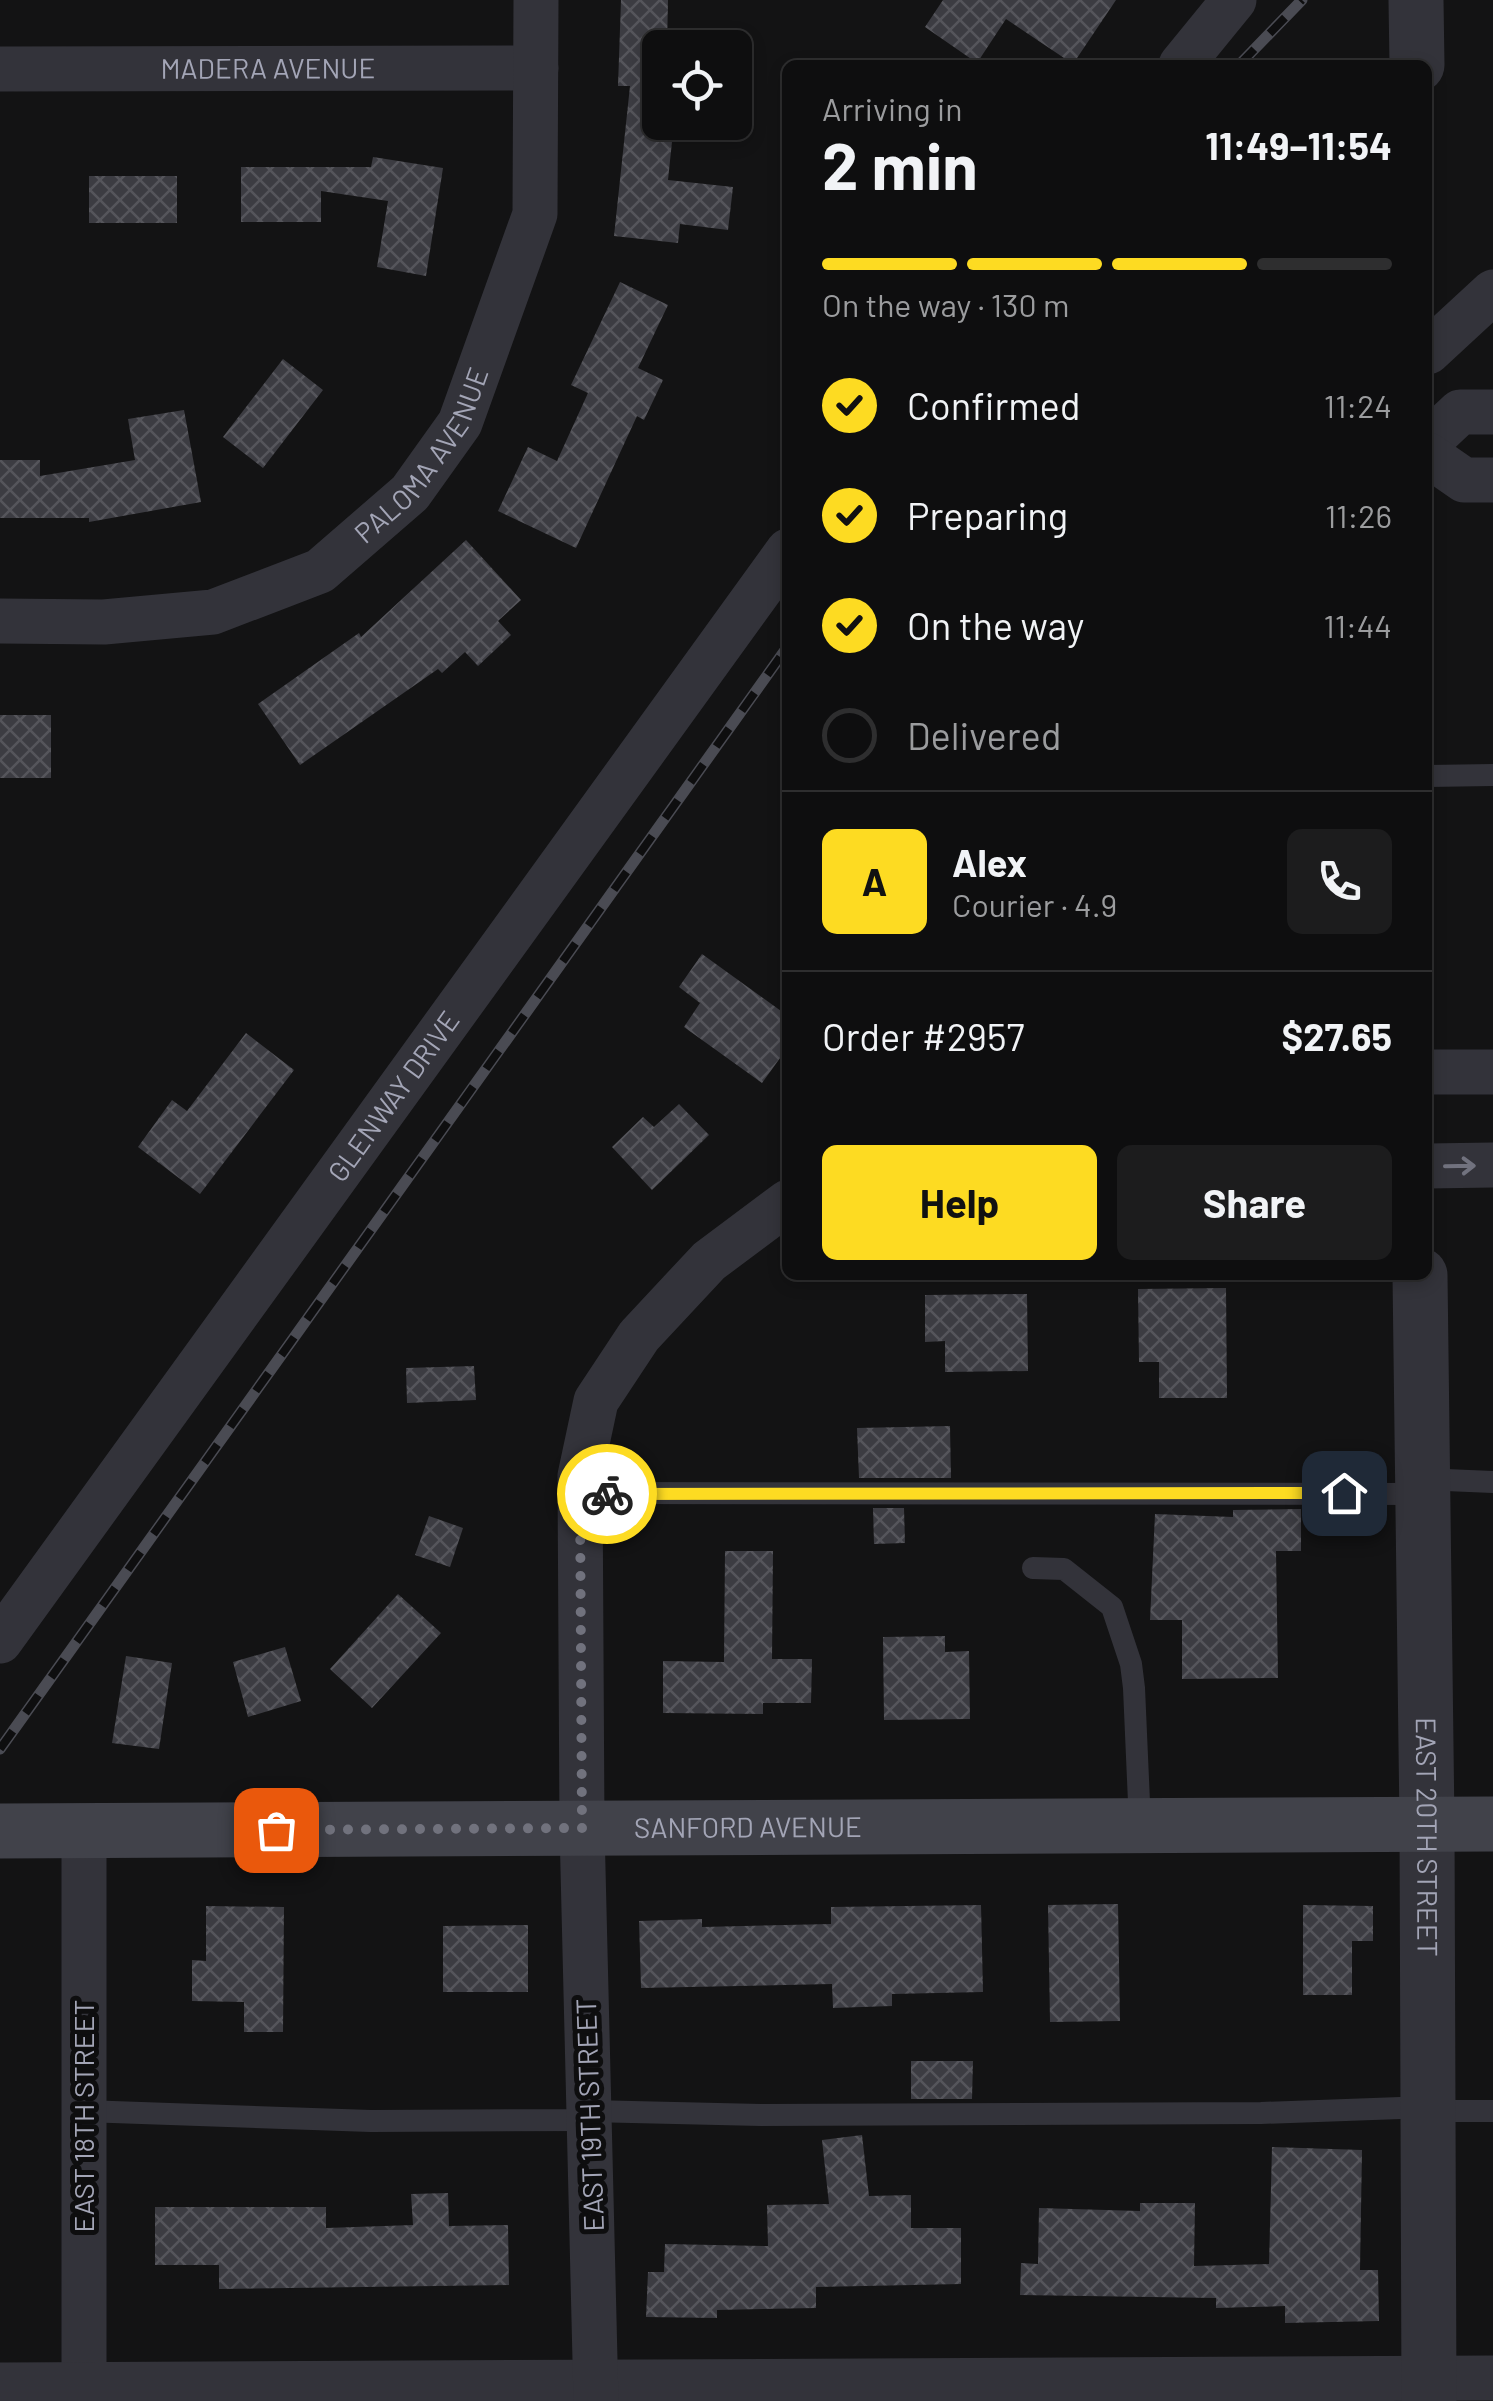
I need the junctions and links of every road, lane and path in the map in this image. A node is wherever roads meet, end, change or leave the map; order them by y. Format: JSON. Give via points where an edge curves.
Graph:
{"nodes":[{"id":1,"x":536,"y":0,"type":"edge"},
{"id":2,"x":1234,"y":0,"type":"edge"},
{"id":3,"x":1416,"y":0,"type":"edge"},
{"id":4,"x":1185,"y":60,"type":"edge"},
{"id":5,"x":1417,"y":60,"type":"edge"},
{"id":6,"x":536,"y":68,"type":"junction"},
{"id":7,"x":0,"y":69,"type":"edge"},
{"id":8,"x":1493,"y":292,"type":"edge"},
{"id":9,"x":1432,"y":348,"type":"edge"},
{"id":10,"x":1493,"y":412,"type":"edge"},
{"id":11,"x":1432,"y":438,"type":"edge"},
{"id":12,"x":1432,"y":458,"type":"edge"},
{"id":13,"x":1493,"y":480,"type":"edge"},
{"id":14,"x":782,"y":559,"type":"edge"},
{"id":15,"x":0,"y":621,"type":"edge"},
{"id":16,"x":1493,"y":775,"type":"edge"},
{"id":17,"x":1432,"y":776,"type":"edge"},
{"id":18,"x":1432,"y":1072,"type":"edge"},
{"id":19,"x":1493,"y":1072,"type":"edge"},
{"id":20,"x":1493,"y":1165,"type":"edge"},
{"id":21,"x":1432,"y":1166,"type":"edge"},
{"id":22,"x":782,"y":1207,"type":"edge"},
{"id":23,"x":1420,"y":1280,"type":"edge"},
{"id":24,"x":1493,"y":1482,"type":"edge"},
{"id":25,"x":1422,"y":1486,"type":"junction"},
{"id":26,"x":580,"y":1493,"type":"junction"},
{"id":27,"x":1033,"y":1568,"type":"dead end"},
{"id":28,"x":0,"y":1641,"type":"edge"},
{"id":29,"x":1427,"y":1824,"type":"junction"},
{"id":30,"x":1493,"y":1824,"type":"edge"},
{"id":31,"x":1140,"y":1825,"type":"junction"},
{"id":32,"x":582,"y":1828,"type":"junction"},
{"id":33,"x":84,"y":1830,"type":"junction"},
{"id":34,"x":0,"y":1831,"type":"edge"},
{"id":35,"x":1428,"y":2109,"type":"junction"},
{"id":36,"x":84,"y":2111,"type":"junction"},
{"id":37,"x":1493,"y":2111,"type":"edge"},
{"id":38,"x":590,"y":2116,"type":"junction"},
{"id":39,"x":1493,"y":2378,"type":"edge"},
{"id":40,"x":0,"y":2385,"type":"edge"},
{"id":41,"x":1428,"y":2390,"type":"edge"},
{"id":42,"x":596,"y":2391,"type":"edge"},
{"id":43,"x":84,"y":2393,"type":"edge"}],
"edges":[{"from":1,"to":6,"type":"street","name":"PALOMA AVENUE"},
{"from":2,"to":4,"type":"street"},
{"from":3,"to":5,"type":"street"},
{"from":6,"to":7,"type":"street","name":"MADERA AVENUE"},
{"from":6,"to":15,"type":"street","name":"PALOMA AVENUE","via":[[535,214],[460,423],[410,493],[320,571],[213,612],[104,622]]},
{"from":8,"to":9,"type":"street"},
{"from":10,"to":11,"type":"street","via":[[1460,412]]},
{"from":12,"to":13,"type":"street","via":[[1464,480]]},
{"from":14,"to":28,"type":"street","name":"GLENWAY DRIVE"},
{"from":16,"to":17,"type":"lane"},
{"from":18,"to":19,"type":"street"},
{"from":21,"to":20,"type":"street","one_way":true},
{"from":22,"to":26,"type":"street","name":"EAST 19TH STREET","via":[[709,1262],[640,1336],[596,1401]]},
{"from":23,"to":25,"type":"street","name":"EAST 20TH STREET"},
{"from":24,"to":25,"type":"lane"},
{"from":25,"to":26,"type":"lane"},
{"from":25,"to":29,"type":"street","name":"EAST 20TH STREET"},
{"from":26,"to":32,"type":"street","name":"EAST 19TH STREET"},
{"from":27,"to":31,"type":"lane","via":[[1064,1570],[1112,1607],[1133,1676]]},
{"from":29,"to":30,"type":"main road","name":"SANFORD AVENUE"},
{"from":29,"to":31,"type":"main road","name":"SANFORD AVENUE"},
{"from":29,"to":35,"type":"street","name":"EAST 20TH STREET"},
{"from":31,"to":32,"type":"main road","name":"SANFORD AVENUE"},
{"from":32,"to":33,"type":"main road","name":"SANFORD AVENUE"},
{"from":32,"to":38,"type":"street","name":"EAST 19TH STREET"},
{"from":33,"to":34,"type":"main road","name":"SANFORD AVENUE"},
{"from":33,"to":36,"type":"street","name":"EAST 18TH STREET"},
{"from":35,"to":37,"type":"lane"},
{"from":35,"to":38,"type":"lane"},
{"from":35,"to":41,"type":"street","name":"EAST 20TH STREET"},
{"from":36,"to":38,"type":"lane","via":[[371,2121]]},
{"from":36,"to":43,"type":"street","name":"EAST 18TH STREET"},
{"from":38,"to":42,"type":"street","name":"EAST 19TH STREET"},
{"from":39,"to":41,"type":"street"},
{"from":40,"to":43,"type":"street"},
{"from":41,"to":42,"type":"street"},
{"from":42,"to":43,"type":"street"}]}
